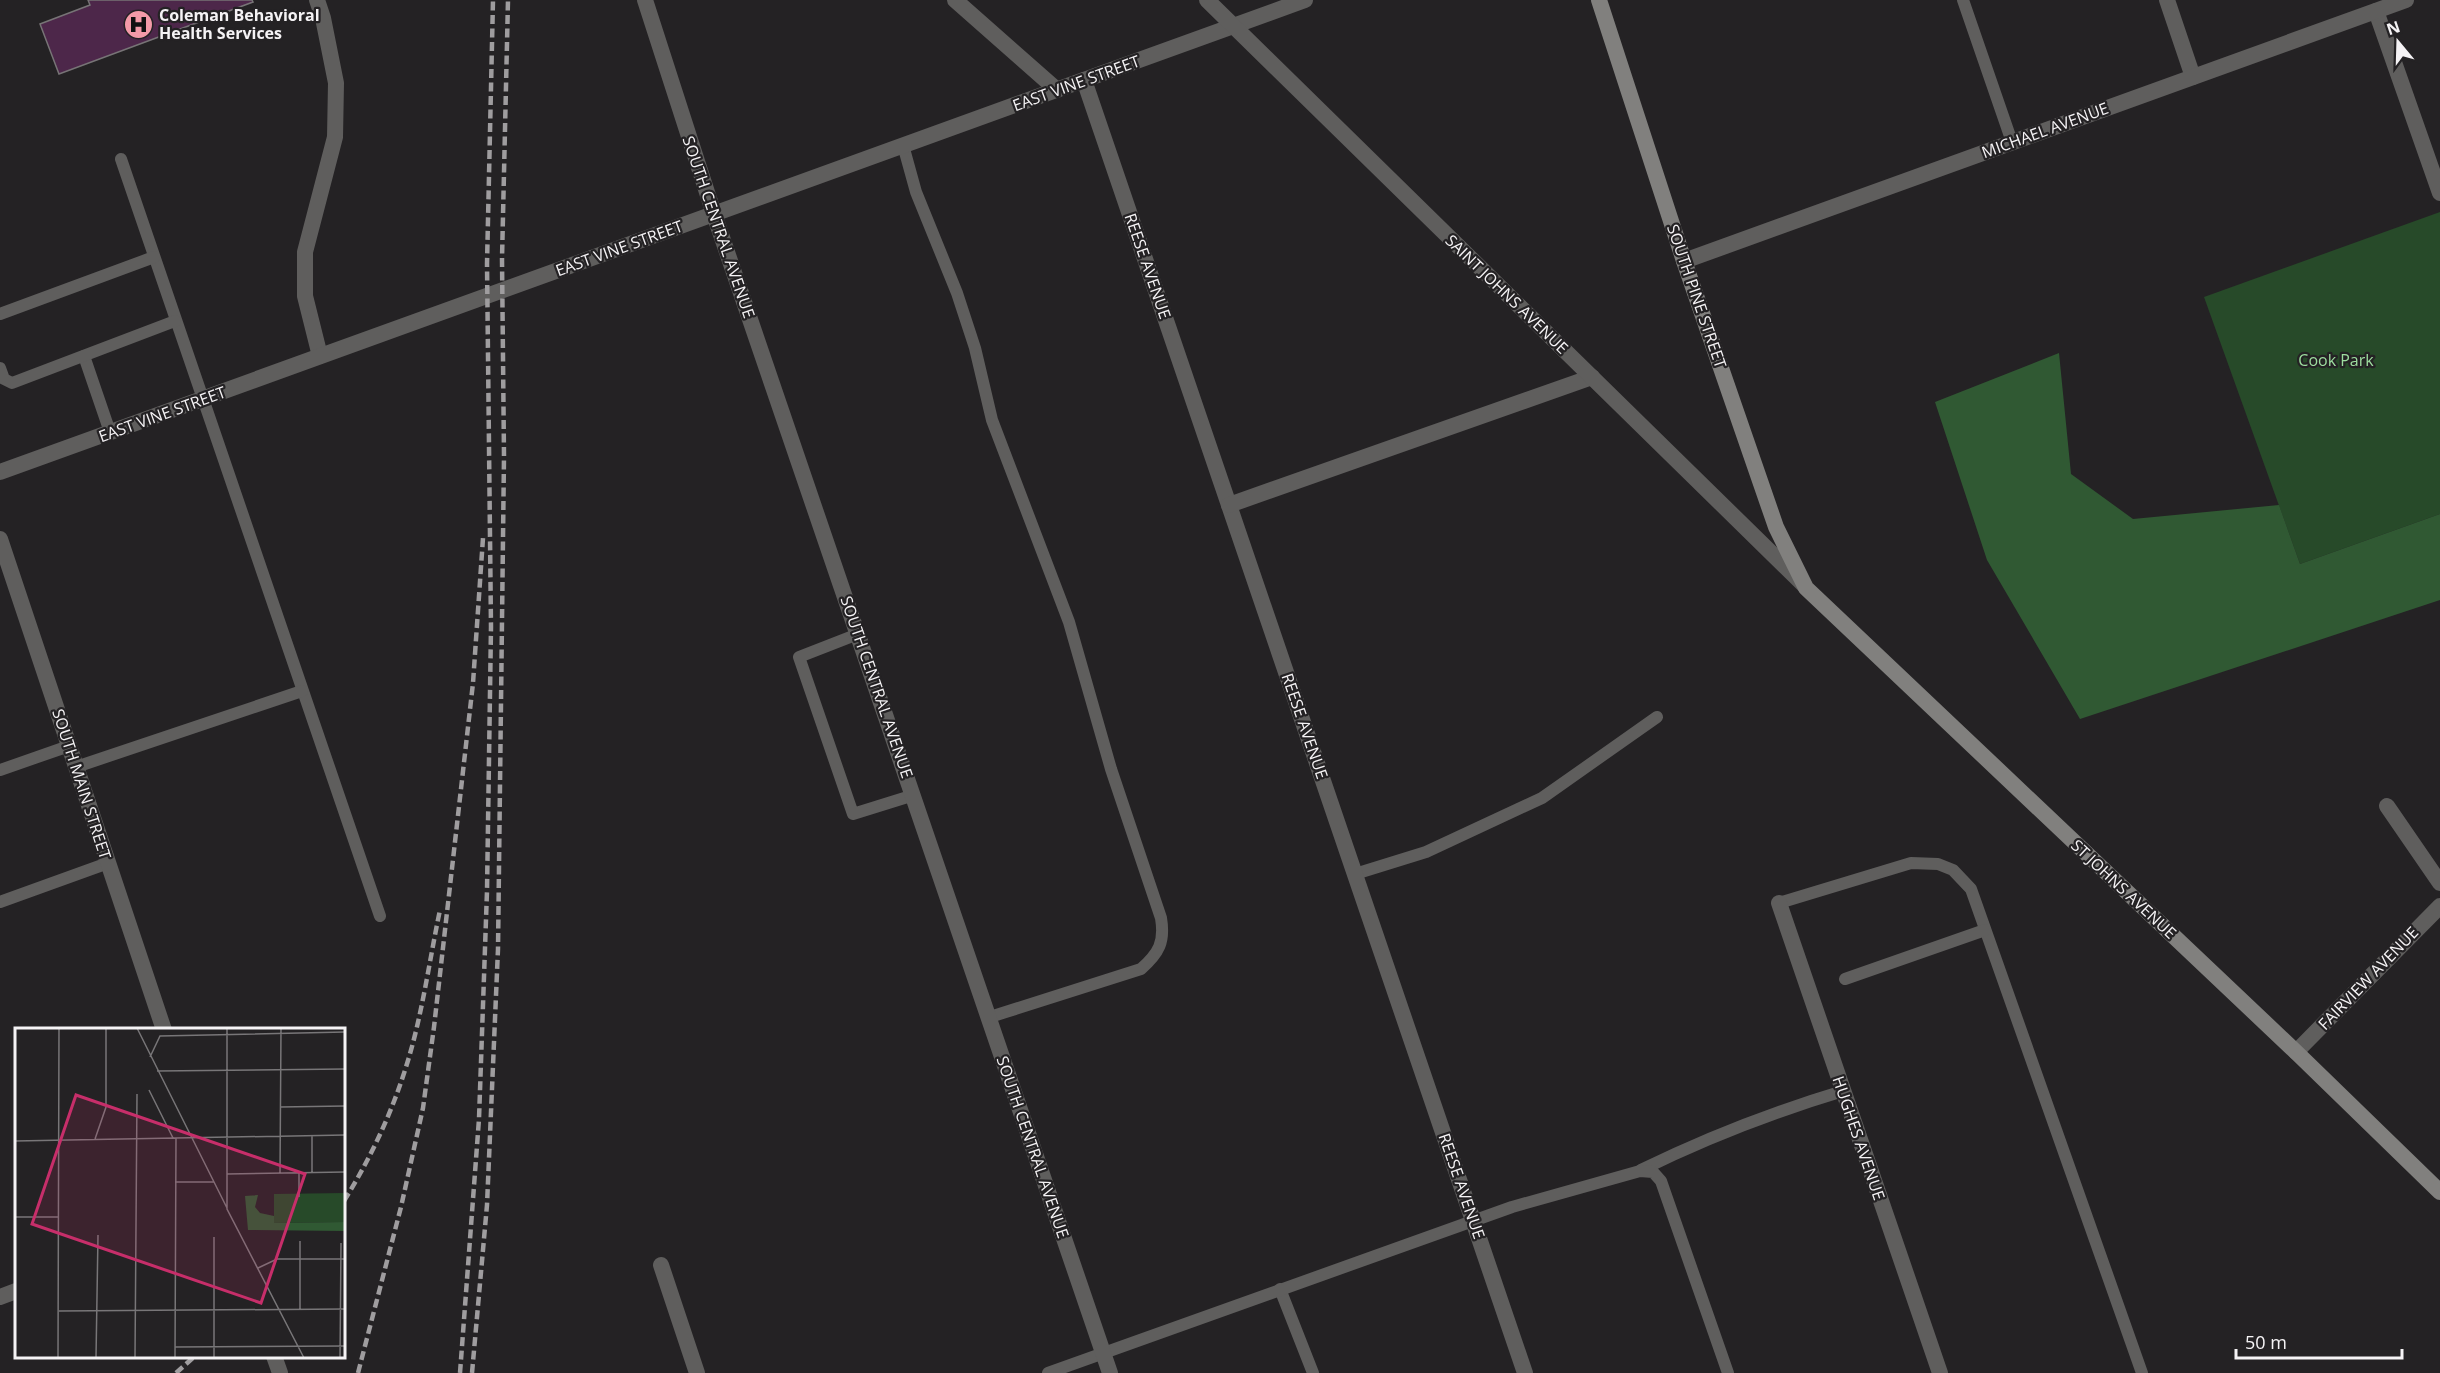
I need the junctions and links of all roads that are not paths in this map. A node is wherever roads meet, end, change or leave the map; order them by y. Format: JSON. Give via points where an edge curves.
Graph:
{"nodes":[{"id":1,"x":317,"y":0,"type":"edge"},
{"id":2,"x":645,"y":0,"type":"edge"},
{"id":3,"x":955,"y":0,"type":"edge"},
{"id":4,"x":1207,"y":0,"type":"edge"},
{"id":5,"x":1305,"y":0,"type":"edge"},
{"id":6,"x":1599,"y":0,"type":"edge"},
{"id":7,"x":1963,"y":0,"type":"edge"},
{"id":8,"x":2167,"y":0,"type":"edge"},
{"id":9,"x":2406,"y":0,"type":"edge"},
{"id":10,"x":2376,"y":11,"type":"junction"},
{"id":11,"x":1233,"y":26,"type":"junction"},
{"id":12,"x":2193,"y":77,"type":"junction"},
{"id":13,"x":1084,"y":80,"type":"junction"},
{"id":14,"x":1057,"y":90,"type":"junction"},
{"id":15,"x":2012,"y":142,"type":"junction"},
{"id":16,"x":903,"y":145,"type":"junction"},
{"id":17,"x":121,"y":159,"type":"dead end"},
{"id":18,"x":2440,"y":193,"type":"edge"},
{"id":19,"x":714,"y":214,"type":"junction"},
{"id":20,"x":154,"y":257,"type":"junction"},
{"id":21,"x":1684,"y":261,"type":"junction"},
{"id":22,"x":0,"y":314,"type":"edge"},
{"id":23,"x":175,"y":321,"type":"junction"},
{"id":24,"x":84,"y":356,"type":"junction"},
{"id":25,"x":320,"y":356,"type":"junction"},
{"id":26,"x":0,"y":368,"type":"edge"},
{"id":27,"x":1592,"y":377,"type":"junction"},
{"id":28,"x":202,"y":399,"type":"junction"},
{"id":29,"x":110,"y":432,"type":"junction"},
{"id":30,"x":0,"y":472,"type":"edge"},
{"id":31,"x":1229,"y":505,"type":"junction"},
{"id":32,"x":0,"y":539,"type":"edge"},
{"id":33,"x":1806,"y":588,"type":"junction"},
{"id":34,"x":858,"y":634,"type":"junction"},
{"id":35,"x":302,"y":691,"type":"junction"},
{"id":36,"x":1657,"y":717,"type":"dead end"},
{"id":37,"x":69,"y":746,"type":"junction"},
{"id":38,"x":76,"y":767,"type":"junction"},
{"id":39,"x":0,"y":770,"type":"edge"},
{"id":40,"x":914,"y":795,"type":"junction"},
{"id":41,"x":2387,"y":806,"type":"dead end"},
{"id":42,"x":108,"y":863,"type":"junction"},
{"id":43,"x":1355,"y":874,"type":"junction"},
{"id":44,"x":2440,"y":883,"type":"edge"},
{"id":45,"x":0,"y":902,"type":"edge"},
{"id":46,"x":1779,"y":903,"type":"joint"},
{"id":47,"x":2440,"y":906,"type":"edge"},
{"id":48,"x":380,"y":916,"type":"dead end"},
{"id":49,"x":1985,"y":930,"type":"junction"},
{"id":50,"x":1845,"y":979,"type":"dead end"},
{"id":51,"x":990,"y":1017,"type":"junction"},
{"id":52,"x":164,"y":1028,"type":"edge"},
{"id":53,"x":2296,"y":1052,"type":"junction"},
{"id":54,"x":1843,"y":1091,"type":"junction"},
{"id":55,"x":1640,"y":1171,"type":"junction"},
{"id":56,"x":2440,"y":1192,"type":"edge"},
{"id":57,"x":1473,"y":1221,"type":"junction"},
{"id":58,"x":660,"y":1265,"type":"dead end"},
{"id":59,"x":1280,"y":1289,"type":"junction"},
{"id":60,"x":1104,"y":1354,"type":"junction"},
{"id":61,"x":275,"y":1358,"type":"edge"},
{"id":62,"x":280,"y":1373,"type":"edge"},
{"id":63,"x":697,"y":1373,"type":"edge"},
{"id":64,"x":1048,"y":1373,"type":"edge"},
{"id":65,"x":1110,"y":1373,"type":"edge"},
{"id":66,"x":1313,"y":1373,"type":"edge"},
{"id":67,"x":1526,"y":1373,"type":"edge"},
{"id":68,"x":1728,"y":1373,"type":"edge"},
{"id":69,"x":1940,"y":1373,"type":"edge"},
{"id":70,"x":2142,"y":1373,"type":"edge"}],
"edges":[{"from":1,"to":25,"type":"street","via":[[336,82],[334,137],[305,252],[305,296]]},
{"from":2,"to":19,"type":"street","name":"SOUTH CENTRAL AVENUE"},
{"from":3,"to":14,"type":"street"},
{"from":4,"to":11,"type":"street","name":"SAINT JOHNS AVENUE"},
{"from":5,"to":11,"type":"street","name":"EAST VINE STREET"},
{"from":6,"to":21,"type":"main road","name":"SOUTH PINE STREET"},
{"from":7,"to":15,"type":"lane"},
{"from":8,"to":12,"type":"street"},
{"from":9,"to":10,"type":"street","name":"MICHAEL AVENUE"},
{"from":10,"to":12,"type":"street","name":"MICHAEL AVENUE"},
{"from":10,"to":18,"type":"street"},
{"from":11,"to":13,"type":"street","name":"EAST VINE STREET"},
{"from":11,"to":27,"type":"street","name":"SAINT JOHNS AVENUE"},
{"from":12,"to":15,"type":"street","name":"MICHAEL AVENUE"},
{"from":13,"to":14,"type":"street","name":"EAST VINE STREET"},
{"from":13,"to":31,"type":"street","name":"REESE AVENUE"},
{"from":14,"to":16,"type":"street","name":"EAST VINE STREET"},
{"from":15,"to":21,"type":"street","name":"MICHAEL AVENUE"},
{"from":16,"to":19,"type":"street","name":"EAST VINE STREET"},
{"from":16,"to":51,"type":"lane","via":[[916,192],[975,348],[992,420],[1069,622],[1164,934],[1160,947],[1141,969]]},
{"from":17,"to":20,"type":"lane"},
{"from":19,"to":25,"type":"street","name":"EAST VINE STREET"},
{"from":19,"to":34,"type":"street","name":"SOUTH CENTRAL AVENUE"},
{"from":20,"to":22,"type":"lane"},
{"from":20,"to":23,"type":"lane"},
{"from":21,"to":33,"type":"main road","name":"SOUTH PINE STREET","via":[[1776,527]]},
{"from":23,"to":24,"type":"lane"},
{"from":23,"to":28,"type":"lane"},
{"from":24,"to":26,"type":"lane","via":[[12,383],[4,379]]},
{"from":24,"to":29,"type":"lane"},
{"from":25,"to":28,"type":"street","name":"EAST VINE STREET"},
{"from":27,"to":31,"type":"street"},
{"from":27,"to":33,"type":"street","name":"SAINT JOHNS AVENUE"},
{"from":28,"to":29,"type":"street","name":"EAST VINE STREET"},
{"from":28,"to":35,"type":"lane"},
{"from":29,"to":30,"type":"street","name":"EAST VINE STREET"},
{"from":31,"to":43,"type":"street","name":"REESE AVENUE"},
{"from":32,"to":37,"type":"street","name":"SOUTH MAIN STREET"},
{"from":33,"to":53,"type":"main road","name":"ST JOHNS AVENUE"},
{"from":34,"to":40,"type":"street","name":"SOUTH CENTRAL AVENUE"},
{"from":34,"to":40,"type":"lane","via":[[799,657],[853,814]]},
{"from":35,"to":38,"type":"lane"},
{"from":35,"to":48,"type":"lane"},
{"from":36,"to":43,"type":"lane","via":[[1542,798],[1426,852]]},
{"from":37,"to":38,"type":"street","name":"SOUTH MAIN STREET"},
{"from":37,"to":39,"type":"lane"},
{"from":38,"to":42,"type":"street","name":"SOUTH MAIN STREET"},
{"from":40,"to":51,"type":"street","name":"SOUTH CENTRAL AVENUE"},
{"from":41,"to":44,"type":"street"},
{"from":42,"to":45,"type":"lane"},
{"from":42,"to":52,"type":"street","name":"SOUTH MAIN STREET"},
{"from":43,"to":57,"type":"street","name":"REESE AVENUE"},
{"from":46,"to":49,"type":"lane","via":[[1911,863],[1938,864],[1953,870],[1971,889]]},
{"from":46,"to":54,"type":"street","name":"HUGHES AVENUE"},
{"from":47,"to":53,"type":"street","name":"FAIRVIEW AVENUE"},
{"from":49,"to":50,"type":"lane"},
{"from":49,"to":70,"type":"lane"},
{"from":51,"to":60,"type":"street","name":"SOUTH CENTRAL AVENUE"},
{"from":53,"to":56,"type":"main road","name":"ST JOHNS AVENUE"},
{"from":54,"to":55,"type":"lane","via":[[1702,1140]]},
{"from":54,"to":69,"type":"street","name":"HUGHES AVENUE"},
{"from":55,"to":57,"type":"lane"},
{"from":55,"to":68,"type":"lane","via":[[1653,1172],[1661,1181]]},
{"from":57,"to":59,"type":"lane"},
{"from":57,"to":67,"type":"street","name":"REESE AVENUE"},
{"from":58,"to":63,"type":"street"},
{"from":59,"to":60,"type":"lane"},
{"from":59,"to":66,"type":"lane"},
{"from":60,"to":64,"type":"lane"},
{"from":60,"to":65,"type":"street","name":"SOUTH CENTRAL AVENUE"},
{"from":61,"to":62,"type":"street"}]}
